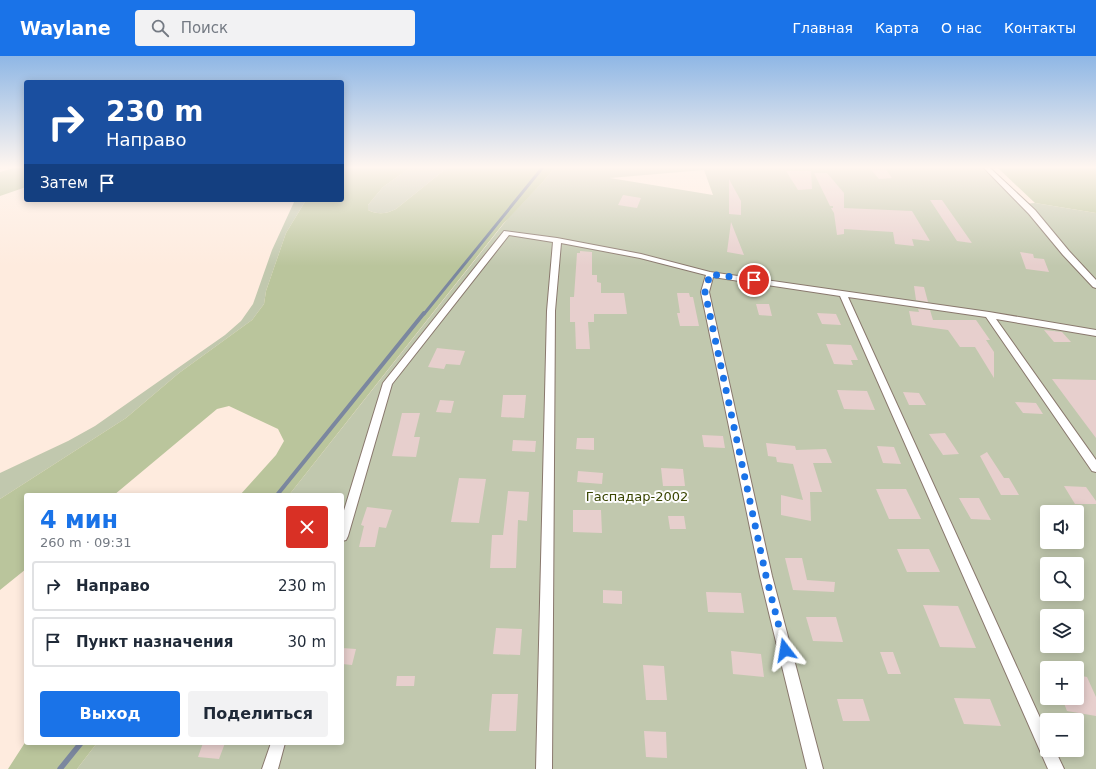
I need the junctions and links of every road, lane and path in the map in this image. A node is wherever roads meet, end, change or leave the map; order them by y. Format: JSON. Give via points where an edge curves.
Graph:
{"nodes":[{"id":1,"x":1020,"y":200,"type":"edge"},
{"id":2,"x":557,"y":240,"type":"junction"},
{"id":3,"x":710,"y":274,"type":"junction"},
{"id":4,"x":1096,"y":285,"type":"edge"},
{"id":5,"x":843,"y":294,"type":"junction"},
{"id":6,"x":989,"y":315,"type":"junction"},
{"id":7,"x":1096,"y":333,"type":"edge"},
{"id":8,"x":1096,"y":468,"type":"edge"},
{"id":9,"x":344,"y":529,"type":"edge"},
{"id":10,"x":1040,"y":734,"type":"edge"},
{"id":11,"x":277,"y":745,"type":"edge"},
{"id":12,"x":1050,"y":757,"type":"edge"},
{"id":13,"x":270,"y":769,"type":"edge"},
{"id":14,"x":544,"y":769,"type":"edge"},
{"id":15,"x":815,"y":769,"type":"edge"},
{"id":16,"x":1056,"y":769,"type":"edge"}],
"edges":[{"from":1,"to":4,"type":"street"},
{"from":2,"to":3,"type":"street","via":[[641,256]]},
{"from":2,"to":9,"type":"street","via":[[507,233],[388,383]]},
{"from":2,"to":14,"type":"street","via":[[551,312]]},
{"from":3,"to":5,"type":"street"},
{"from":3,"to":15,"type":"street","via":[[705,292],[766,576]]},
{"from":5,"to":6,"type":"street"},
{"from":5,"to":10,"type":"street"},
{"from":6,"to":7,"type":"street"},
{"from":6,"to":8,"type":"street"},
{"from":11,"to":13,"type":"street"},
{"from":12,"to":16,"type":"street"}]}
